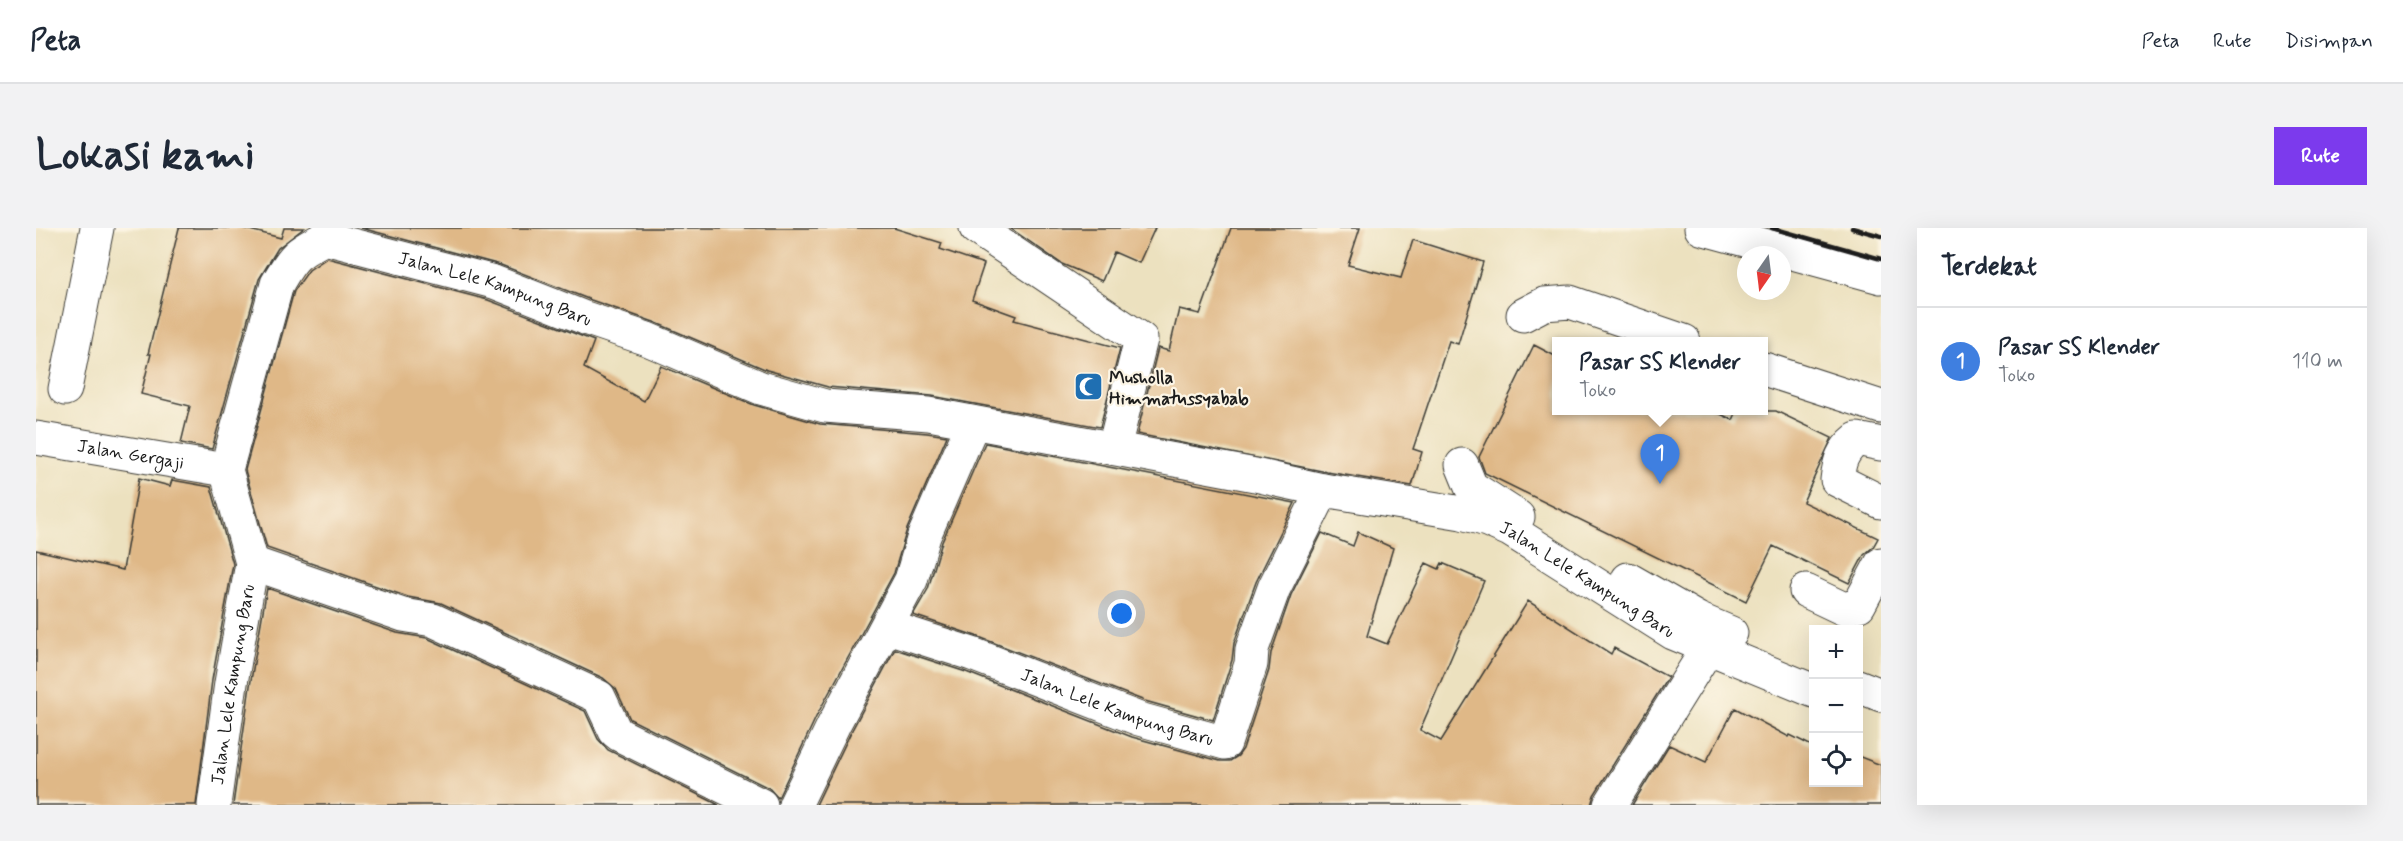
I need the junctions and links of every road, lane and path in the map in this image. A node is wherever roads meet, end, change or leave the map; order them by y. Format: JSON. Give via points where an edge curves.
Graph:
{"nodes":[{"id":1,"x":97,"y":228,"type":"edge"},
{"id":2,"x":976,"y":228,"type":"edge"},
{"id":3,"x":1701,"y":228,"type":"edge"},
{"id":4,"x":325,"y":233,"type":"edge"},
{"id":5,"x":1881,"y":277,"type":"edge"},
{"id":6,"x":1523,"y":315,"type":"dead end"},
{"id":7,"x":1670,"y":337,"type":"edge"},
{"id":8,"x":1768,"y":370,"type":"edge"},
{"id":9,"x":65,"y":388,"type":"dead end"},
{"id":10,"x":1881,"y":407,"type":"edge"},
{"id":11,"x":974,"y":423,"type":"junction"},
{"id":12,"x":36,"y":438,"type":"edge"},
{"id":13,"x":1881,"y":444,"type":"edge"},
{"id":14,"x":1114,"y":448,"type":"junction"},
{"id":15,"x":1462,"y":465,"type":"dead end"},
{"id":16,"x":226,"y":470,"type":"junction"},
{"id":17,"x":1323,"y":490,"type":"junction"},
{"id":18,"x":1881,"y":502,"type":"edge"},
{"id":19,"x":252,"y":563,"type":"junction"},
{"id":20,"x":1881,"y":564,"type":"edge"},
{"id":21,"x":1806,"y":591,"type":"dead end"},
{"id":22,"x":888,"y":627,"type":"junction"},
{"id":23,"x":1708,"y":648,"type":"junction"},
{"id":24,"x":1809,"y":665,"type":"edge"},
{"id":25,"x":1863,"y":688,"type":"edge"},
{"id":26,"x":1809,"y":689,"type":"edge"},
{"id":27,"x":1881,"y":695,"type":"edge"},
{"id":28,"x":1863,"y":712,"type":"edge"},
{"id":29,"x":1881,"y":719,"type":"edge"},
{"id":30,"x":803,"y":803,"type":"edge"},
{"id":31,"x":214,"y":805,"type":"edge"},
{"id":32,"x":761,"y":805,"type":"edge"},
{"id":33,"x":1610,"y":805,"type":"edge"}],
"edges":[{"from":1,"to":9,"type":"street"},
{"from":2,"to":14,"type":"street","via":[[1141,339]]},
{"from":3,"to":5,"type":"street"},
{"from":4,"to":11,"type":"street","name":"Jalan Lele Kampung Baru","via":[[494,282],[791,397],[825,406],[929,414]]},
{"from":4,"to":16,"type":"street","name":"Jalan Lele Kampung Baru","via":[[298,252],[277,284]]},
{"from":6,"to":7,"type":"street","via":[[1544,304],[1570,302]]},
{"from":8,"to":10,"type":"street"},
{"from":11,"to":14,"type":"street","name":"Jalan Lele Kampung Baru"},
{"from":11,"to":22,"type":"street"},
{"from":12,"to":16,"type":"street","name":"Jalan Gergaji"},
{"from":13,"to":18,"type":"street","via":[[1857,439],[1845,449],[1837,480]]},
{"from":14,"to":17,"type":"street","name":"Jalan Lele Kampung Baru"},
{"from":15,"to":24,"type":"street","via":[[1471,487],[1504,509],[1698,619]]},
{"from":16,"to":19,"type":"street","name":"Jalan Lele Kampung Baru"},
{"from":17,"to":22,"type":"street","name":"Jalan Lele Kampung Baru","via":[[1274,588],[1225,743],[1139,719],[972,654]]},
{"from":17,"to":23,"type":"street","name":"Jalan Lele Kampung Baru","via":[[1487,520],[1510,530],[1673,633]]},
{"from":19,"to":31,"type":"street","name":"Jalan Lele Kampung Baru"},
{"from":19,"to":32,"type":"street","name":"Jalan Lele Kampung Baru","via":[[403,615],[433,620],[595,695],[620,735]]},
{"from":20,"to":21,"type":"street","via":[[1859,605],[1844,609]]},
{"from":22,"to":30,"type":"street","via":[[834,724]]},
{"from":23,"to":26,"type":"street","name":"Jalan Lele Kampung Baru"},
{"from":23,"to":33,"type":"street"},
{"from":25,"to":27,"type":"street"},
{"from":28,"to":29,"type":"street"}]}
